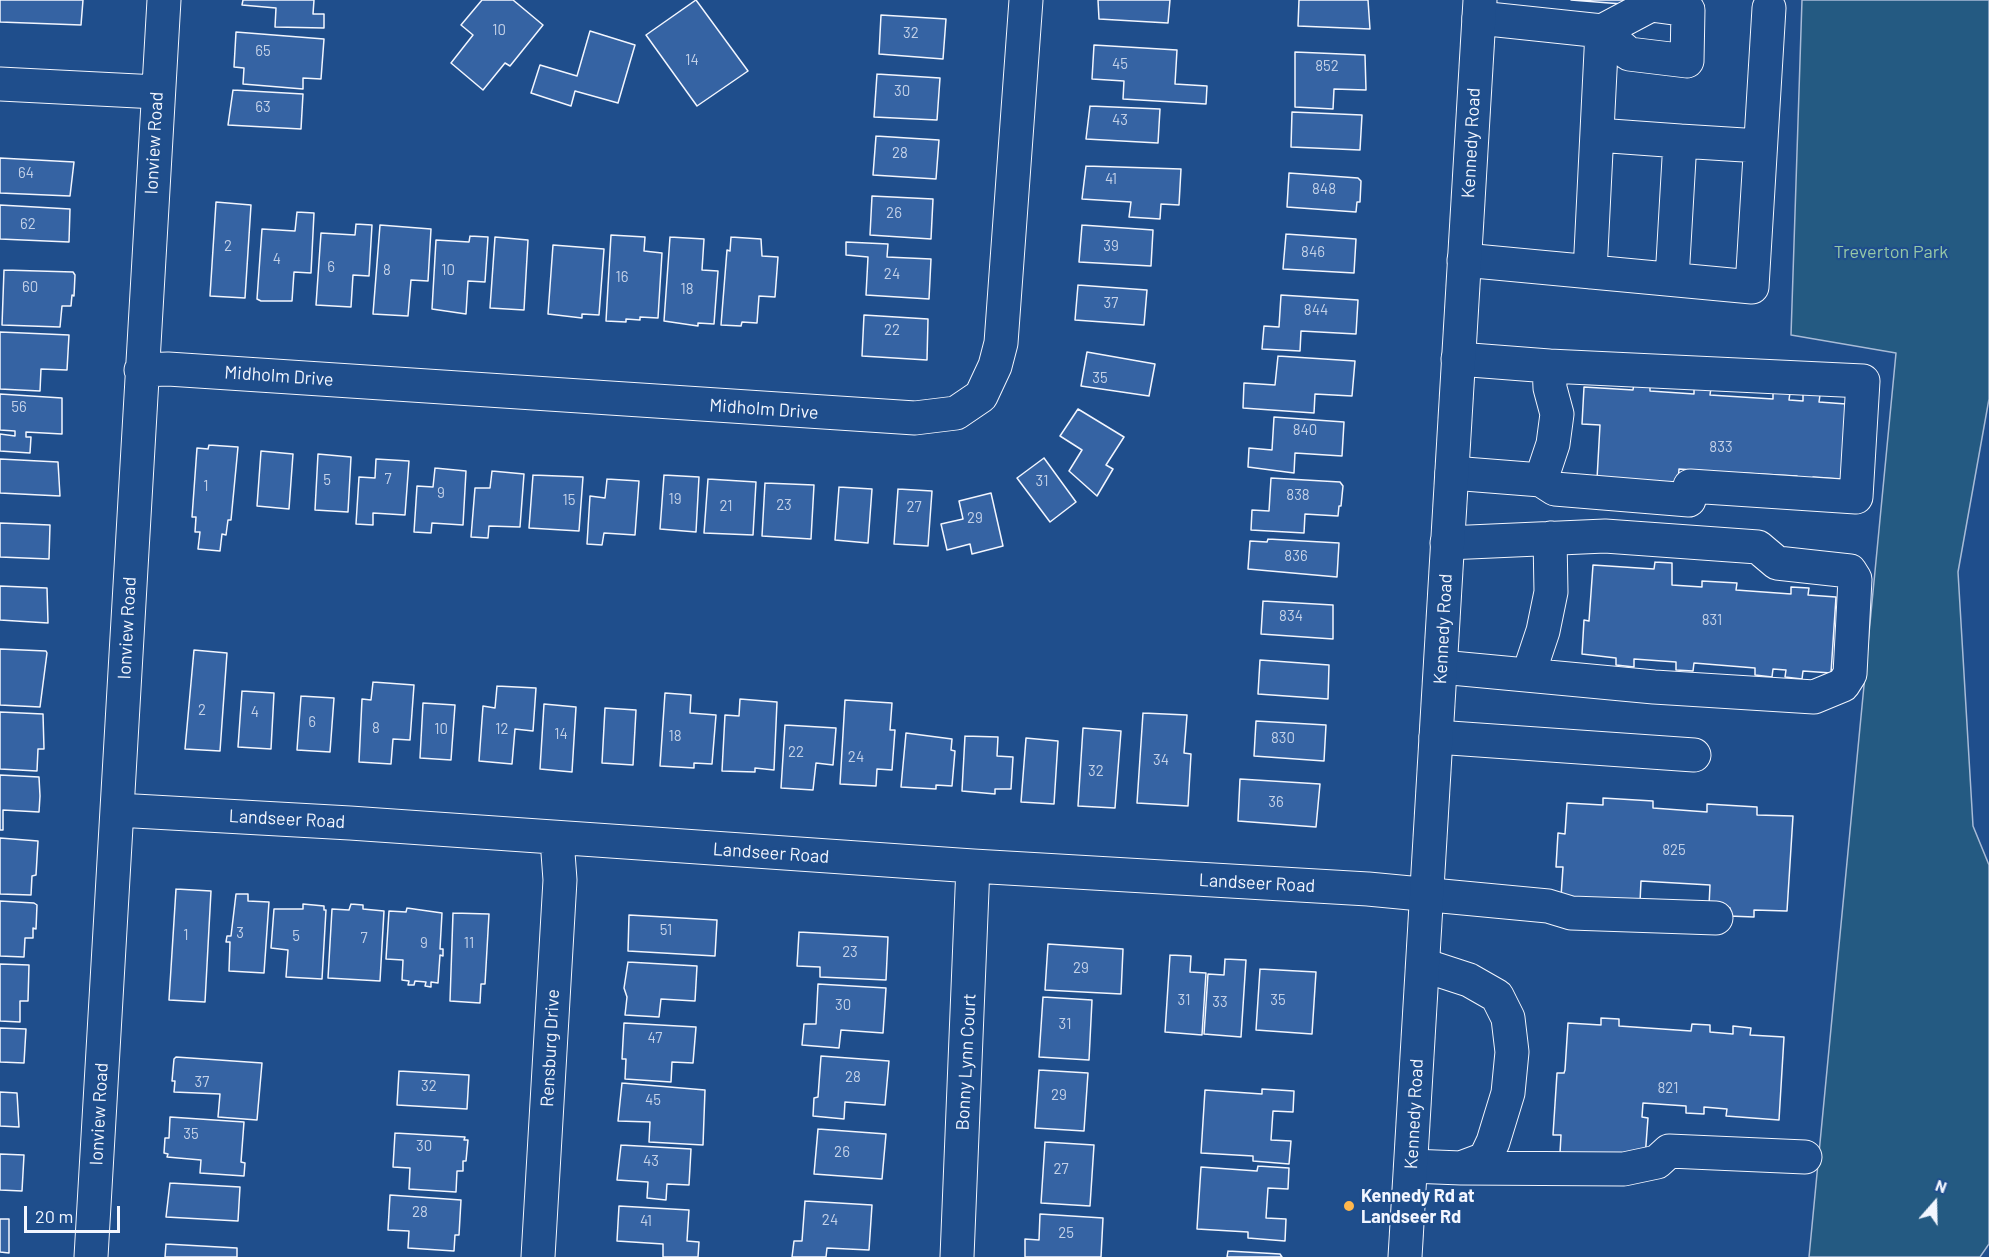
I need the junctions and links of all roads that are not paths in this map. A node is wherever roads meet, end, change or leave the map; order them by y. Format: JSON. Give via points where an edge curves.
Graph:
{"nodes":[{"id":1,"x":164,"y":0,"type":"edge"},
{"id":2,"x":1026,"y":0,"type":"edge"},
{"id":3,"x":1769,"y":8,"type":"dead end"},
{"id":4,"x":1479,"y":9,"type":"edge"},
{"id":5,"x":0,"y":84,"type":"edge"},
{"id":6,"x":157,"y":92,"type":"junction"},
{"id":7,"x":1597,"y":135,"type":"junction"},
{"id":8,"x":1680,"y":141,"type":"junction"},
{"id":9,"x":1760,"y":147,"type":"junction"},
{"id":10,"x":1464,"y":260,"type":"junction"},
{"id":11,"x":1590,"y":272,"type":"junction"},
{"id":12,"x":1672,"y":279,"type":"junction"},
{"id":13,"x":1458,"y":359,"type":"junction"},
{"id":14,"x":1549,"y":366,"type":"junction"},
{"id":15,"x":141,"y":370,"type":"junction"},
{"id":16,"x":1452,"y":472,"type":"junction"},
{"id":17,"x":1541,"y":480,"type":"junction"},
{"id":18,"x":1550,"y":538,"type":"junction"},
{"id":19,"x":1447,"y":543,"type":"junction"},
{"id":20,"x":1441,"y":667,"type":"junction"},
{"id":21,"x":1529,"y":673,"type":"junction"},
{"id":22,"x":1436,"y":737,"type":"junction"},
{"id":23,"x":1694,"y":754,"type":"dead end"},
{"id":24,"x":117,"y":810,"type":"junction"},
{"id":25,"x":557,"y":839,"type":"junction"},
{"id":26,"x":973,"y":866,"type":"junction"},
{"id":27,"x":1426,"y":894,"type":"junction"},
{"id":28,"x":1716,"y":918,"type":"dead end"},
{"id":29,"x":1423,"y":965,"type":"junction"},
{"id":30,"x":1805,"y":1157,"type":"dead end"},
{"id":31,"x":1411,"y":1167,"type":"junction"},
{"id":32,"x":1461,"y":1168,"type":"junction"},
{"id":33,"x":91,"y":1257,"type":"edge"},
{"id":34,"x":538,"y":1257,"type":"edge"},
{"id":35,"x":957,"y":1257,"type":"edge"},
{"id":36,"x":1405,"y":1257,"type":"edge"}],
"edges":[{"from":1,"to":6,"type":"street","name":"Ionview Road"},
{"from":2,"to":15,"type":"street","name":"Midholm Drive","via":[[1001,343],[981,396],[956,413],[915,418],[176,369]]},
{"from":3,"to":9,"type":"street"},
{"from":4,"to":7,"type":"street","via":[[1602,31]]},
{"from":4,"to":10,"type":"street","name":"Kennedy Road"},
{"from":5,"to":6,"type":"street"},
{"from":6,"to":15,"type":"street","name":"Ionview Road"},
{"from":7,"to":8,"type":"street"},
{"from":7,"to":11,"type":"street"},
{"from":8,"to":9,"type":"street"},
{"from":8,"to":12,"type":"street"},
{"from":9,"to":12,"type":"street","via":[[1752,287]]},
{"from":10,"to":11,"type":"street"},
{"from":10,"to":13,"type":"street","name":"Kennedy Road"},
{"from":11,"to":12,"type":"street"},
{"from":13,"to":14,"type":"street"},
{"from":13,"to":16,"type":"street","name":"Kennedy Road"},
{"from":14,"to":17,"type":"street","via":[[1557,414]]},
{"from":14,"to":17,"type":"street","via":[[1863,381],[1856,497],[1690,486],[1689,500],[1555,489]]},
{"from":15,"to":24,"type":"street","name":"Ionview Road"},
{"from":16,"to":17,"type":"street"},
{"from":16,"to":19,"type":"street","name":"Kennedy Road"},
{"from":18,"to":19,"type":"street"},
{"from":18,"to":21,"type":"street","via":[[1551,592],[1544,631]]},
{"from":18,"to":21,"type":"street","via":[[1605,536],[1758,547],[1778,563],[1850,572],[1855,579],[1850,674],[1843,686],[1814,697],[1654,687]]},
{"from":19,"to":20,"type":"street","name":"Kennedy Road"},
{"from":20,"to":21,"type":"street"},
{"from":20,"to":22,"type":"street","name":"Kennedy Road"},
{"from":22,"to":23,"type":"street"},
{"from":22,"to":27,"type":"street","name":"Kennedy Road"},
{"from":24,"to":25,"type":"street","name":"Landseer Road"},
{"from":24,"to":33,"type":"street","name":"Ionview Road"},
{"from":25,"to":26,"type":"street","name":"Landseer Road"},
{"from":25,"to":34,"type":"street","name":"Rensburg Drive","via":[[560,880]]},
{"from":26,"to":27,"type":"street","name":"Landseer Road"},
{"from":26,"to":35,"type":"street","name":"Bonny Lynn Court"},
{"from":27,"to":28,"type":"street","name":"Landseer Road","via":[[1548,906],[1571,913]]},
{"from":27,"to":29,"type":"street","name":"Kennedy Road"},
{"from":29,"to":31,"type":"street","name":"Kennedy Road"},
{"from":29,"to":32,"type":"street","via":[[1469,980],[1497,996],[1508,1018],[1512,1052],[1505,1103],[1493,1142],[1485,1159]]},
{"from":30,"to":32,"type":"street","via":[[1669,1151],[1657,1162],[1624,1169]]},
{"from":31,"to":32,"type":"street"},
{"from":31,"to":36,"type":"street","name":"Kennedy Road"}]}
